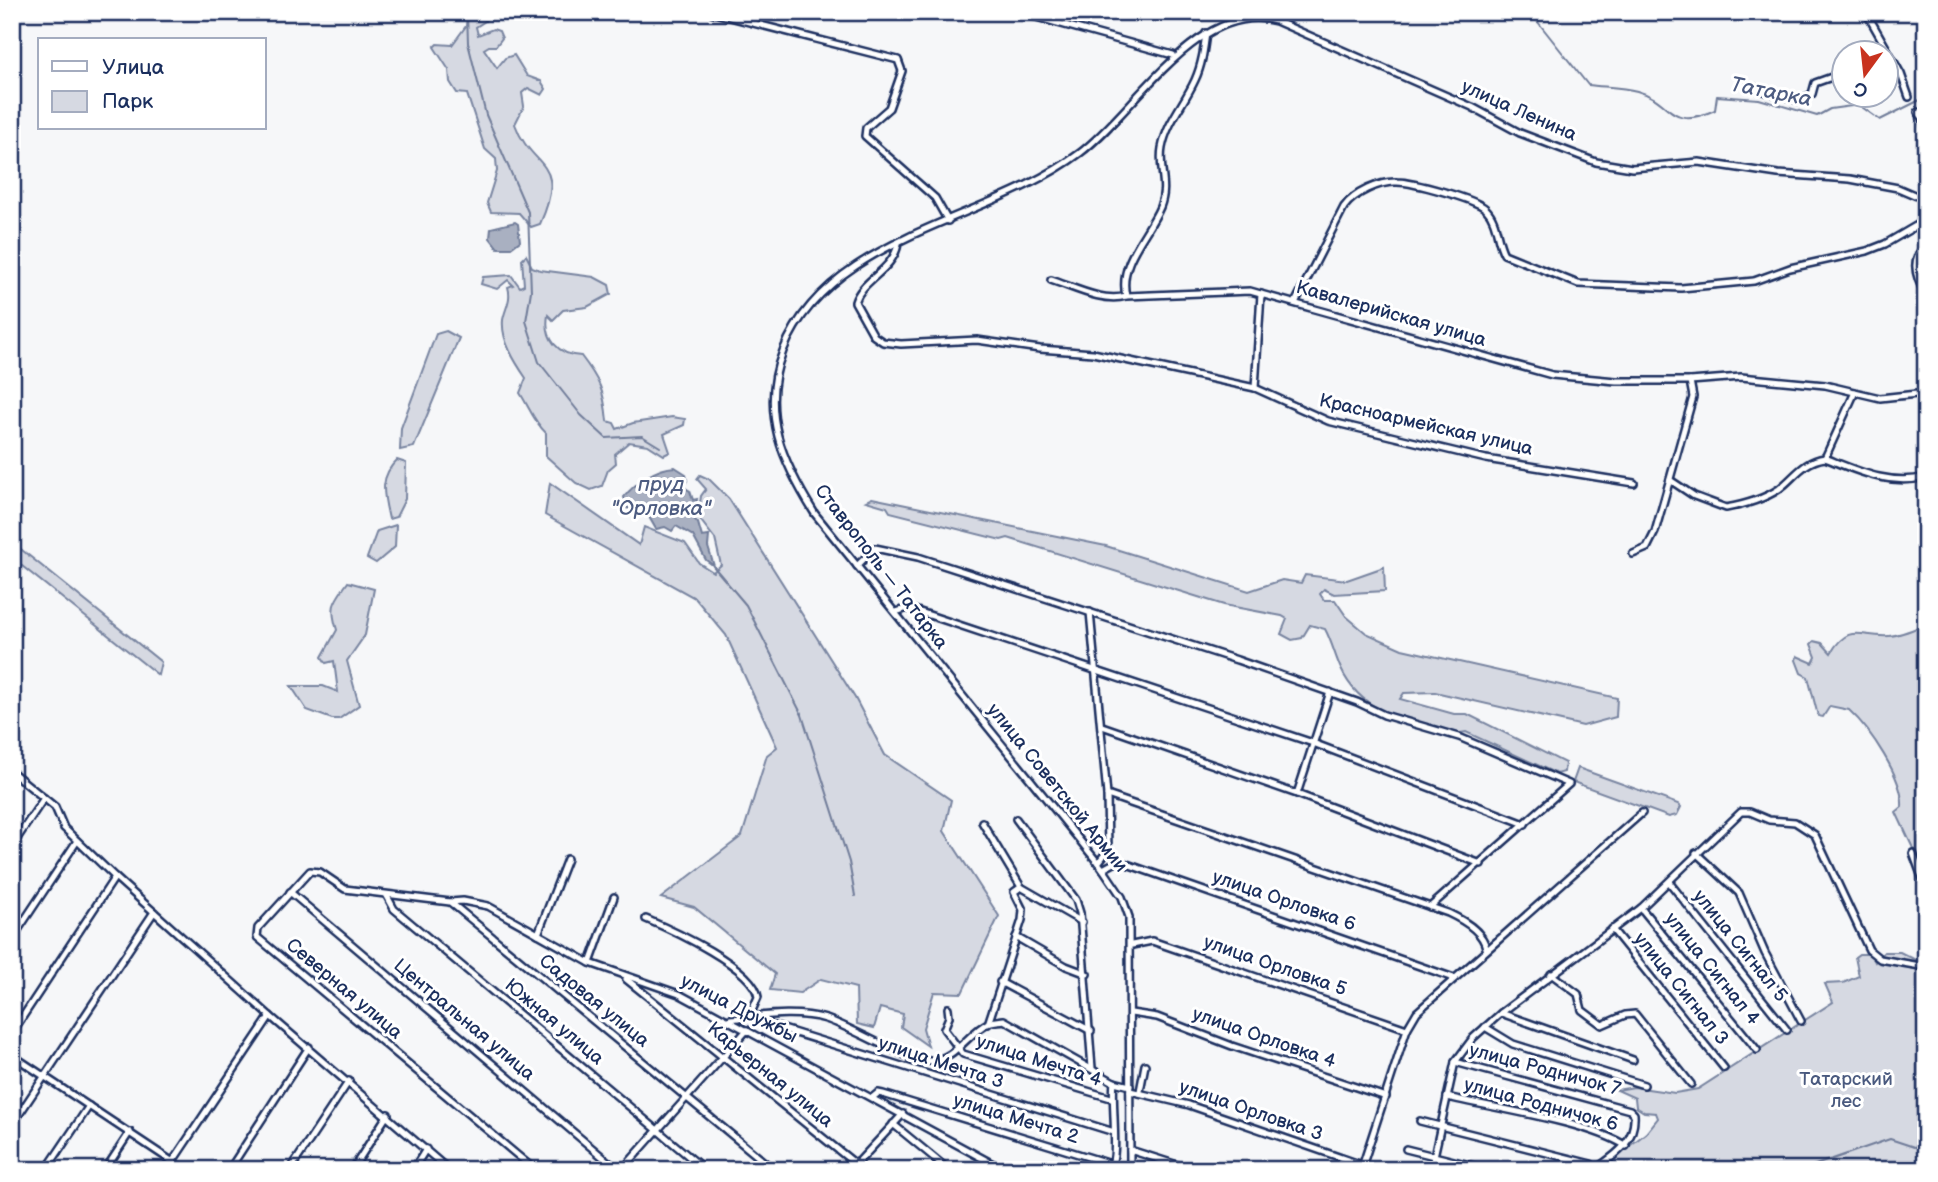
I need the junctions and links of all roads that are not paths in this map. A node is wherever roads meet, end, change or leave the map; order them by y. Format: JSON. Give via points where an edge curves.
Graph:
{"nodes":[{"id":1,"x":710,"y":12,"type":"edge"},
{"id":2,"x":1018,"y":12,"type":"edge"},
{"id":3,"x":1278,"y":12,"type":"edge"},
{"id":4,"x":1866,"y":12,"type":"edge"},
{"id":5,"x":1276,"y":22,"type":"junction"},
{"id":6,"x":1206,"y":33,"type":"junction"},
{"id":7,"x":1881,"y":38,"type":"edge"},
{"id":8,"x":1174,"y":55,"type":"junction"},
{"id":9,"x":1899,"y":72,"type":"edge"},
{"id":10,"x":1829,"y":77,"type":"edge"},
{"id":11,"x":1749,"y":85,"type":"dead end"},
{"id":12,"x":1909,"y":96,"type":"dead end"},
{"id":13,"x":1917,"y":112,"type":"dead end"},
{"id":14,"x":1926,"y":133,"type":"edge"},
{"id":15,"x":1926,"y":200,"type":"edge"},
{"id":16,"x":1926,"y":220,"type":"edge"},
{"id":17,"x":948,"y":221,"type":"junction"},
{"id":18,"x":898,"y":244,"type":"junction"},
{"id":19,"x":1926,"y":246,"type":"edge"},
{"id":20,"x":1051,"y":280,"type":"dead end"},
{"id":21,"x":1261,"y":294,"type":"junction"},
{"id":22,"x":1926,"y":295,"type":"edge"},
{"id":23,"x":1126,"y":296,"type":"junction"},
{"id":24,"x":1295,"y":303,"type":"junction"},
{"id":25,"x":1690,"y":381,"type":"junction"},
{"id":26,"x":1255,"y":388,"type":"junction"},
{"id":27,"x":1855,"y":393,"type":"junction"},
{"id":28,"x":1926,"y":393,"type":"edge"},
{"id":29,"x":1825,"y":458,"type":"junction"},
{"id":30,"x":1926,"y":477,"type":"edge"},
{"id":31,"x":1670,"y":480,"type":"junction"},
{"id":32,"x":1634,"y":483,"type":"dead end"},
{"id":33,"x":1633,"y":554,"type":"dead end"},
{"id":34,"x":857,"y":566,"type":"junction"},
{"id":35,"x":895,"y":612,"type":"junction"},
{"id":36,"x":1090,"y":612,"type":"junction"},
{"id":37,"x":1097,"y":671,"type":"junction"},
{"id":38,"x":952,"y":682,"type":"joint"},
{"id":39,"x":1330,"y":692,"type":"junction"},
{"id":40,"x":1102,"y":726,"type":"junction"},
{"id":41,"x":1313,"y":743,"type":"junction"},
{"id":42,"x":12,"y":772,"type":"edge"},
{"id":43,"x":1297,"y":794,"type":"junction"},
{"id":44,"x":1107,"y":795,"type":"junction"},
{"id":45,"x":44,"y":798,"type":"junction"},
{"id":46,"x":1642,"y":813,"type":"dead end"},
{"id":47,"x":1016,"y":819,"type":"dead end"},
{"id":48,"x":982,"y":822,"type":"dead end"},
{"id":49,"x":1525,"y":824,"type":"junction"},
{"id":50,"x":77,"y":841,"type":"junction"},
{"id":51,"x":12,"y":846,"type":"edge"},
{"id":52,"x":1108,"y":850,"type":"junction"},
{"id":53,"x":1696,"y":853,"type":"junction"},
{"id":54,"x":1913,"y":853,"type":"dead end"},
{"id":55,"x":567,"y":859,"type":"dead end"},
{"id":56,"x":1116,"y":862,"type":"junction"},
{"id":57,"x":1098,"y":863,"type":"junction"},
{"id":58,"x":1481,"y":864,"type":"junction"},
{"id":59,"x":1103,"y":869,"type":"junction"},
{"id":60,"x":115,"y":877,"type":"junction"},
{"id":61,"x":1669,"y":882,"type":"junction"},
{"id":62,"x":1021,"y":887,"type":"junction"},
{"id":63,"x":1926,"y":888,"type":"edge"},
{"id":64,"x":290,"y":892,"type":"junction"},
{"id":65,"x":387,"y":896,"type":"junction"},
{"id":66,"x":614,"y":897,"type":"dead end"},
{"id":67,"x":450,"y":902,"type":"junction"},
{"id":68,"x":1430,"y":907,"type":"junction"},
{"id":69,"x":1641,"y":908,"type":"junction"},
{"id":70,"x":154,"y":912,"type":"junction"},
{"id":71,"x":646,"y":919,"type":"dead end"},
{"id":72,"x":1082,"y":922,"type":"junction"},
{"id":73,"x":1612,"y":929,"type":"junction"},
{"id":74,"x":538,"y":934,"type":"junction"},
{"id":75,"x":1016,"y":937,"type":"junction"},
{"id":76,"x":12,"y":939,"type":"edge"},
{"id":77,"x":1132,"y":945,"type":"junction"},
{"id":78,"x":1486,"y":948,"type":"junction"},
{"id":79,"x":590,"y":963,"type":"junction"},
{"id":80,"x":1926,"y":967,"type":"edge"},
{"id":81,"x":1087,"y":974,"type":"junction"},
{"id":82,"x":1551,"y":974,"type":"junction"},
{"id":83,"x":624,"y":977,"type":"junction"},
{"id":84,"x":1454,"y":978,"type":"junction"},
{"id":85,"x":1000,"y":982,"type":"junction"},
{"id":86,"x":948,"y":1008,"type":"dead end"},
{"id":87,"x":1131,"y":1013,"type":"junction"},
{"id":88,"x":1501,"y":1013,"type":"junction"},
{"id":89,"x":270,"y":1016,"type":"junction"},
{"id":90,"x":753,"y":1017,"type":"junction"},
{"id":91,"x":763,"y":1017,"type":"junction"},
{"id":92,"x":729,"y":1019,"type":"junction"},
{"id":93,"x":1801,"y":1021,"type":"dead end"},
{"id":94,"x":988,"y":1024,"type":"junction"},
{"id":95,"x":1485,"y":1027,"type":"junction"},
{"id":96,"x":1407,"y":1029,"type":"junction"},
{"id":97,"x":747,"y":1030,"type":"junction"},
{"id":98,"x":1787,"y":1030,"type":"dead end"},
{"id":99,"x":1091,"y":1031,"type":"junction"},
{"id":100,"x":12,"y":1033,"type":"edge"},
{"id":101,"x":309,"y":1047,"type":"junction"},
{"id":102,"x":960,"y":1047,"type":"junction"},
{"id":103,"x":1757,"y":1050,"type":"dead end"},
{"id":104,"x":12,"y":1055,"type":"edge"},
{"id":105,"x":723,"y":1059,"type":"junction"},
{"id":106,"x":1633,"y":1060,"type":"dead end"},
{"id":107,"x":1455,"y":1062,"type":"junction"},
{"id":108,"x":1145,"y":1065,"type":"dead end"},
{"id":109,"x":1092,"y":1068,"type":"junction"},
{"id":110,"x":1724,"y":1068,"type":"dead end"},
{"id":111,"x":44,"y":1076,"type":"junction"},
{"id":112,"x":349,"y":1081,"type":"junction"},
{"id":113,"x":1114,"y":1082,"type":"junction"},
{"id":114,"x":1691,"y":1084,"type":"dead end"},
{"id":115,"x":1644,"y":1085,"type":"dead end"},
{"id":116,"x":1130,"y":1089,"type":"junction"},
{"id":117,"x":1140,"y":1091,"type":"junction"},
{"id":118,"x":1386,"y":1097,"type":"junction"},
{"id":119,"x":1447,"y":1097,"type":"junction"},
{"id":120,"x":688,"y":1098,"type":"junction"},
{"id":121,"x":873,"y":1098,"type":"junction"},
{"id":122,"x":1111,"y":1098,"type":"junction"},
{"id":123,"x":89,"y":1106,"type":"junction"},
{"id":124,"x":903,"y":1114,"type":"junction"},
{"id":125,"x":388,"y":1115,"type":"junction"},
{"id":126,"x":1420,"y":1121,"type":"dead end"},
{"id":127,"x":893,"y":1124,"type":"junction"},
{"id":128,"x":12,"y":1125,"type":"edge"},
{"id":129,"x":1441,"y":1126,"type":"junction"},
{"id":130,"x":658,"y":1130,"type":"junction"},
{"id":131,"x":130,"y":1132,"type":"junction"},
{"id":132,"x":1114,"y":1132,"type":"junction"},
{"id":133,"x":1626,"y":1146,"type":"junction"},
{"id":134,"x":426,"y":1149,"type":"junction"},
{"id":135,"x":1406,"y":1149,"type":"dead end"},
{"id":136,"x":1130,"y":1150,"type":"junction"},
{"id":137,"x":1434,"y":1156,"type":"junction"},
{"id":138,"x":173,"y":1161,"type":"junction"},
{"id":139,"x":856,"y":1164,"type":"junction"},
{"id":140,"x":1115,"y":1167,"type":"edge"},
{"id":141,"x":1361,"y":1167,"type":"edge"},
{"id":142,"x":1595,"y":1169,"type":"edge"},
{"id":143,"x":46,"y":1170,"type":"edge"},
{"id":144,"x":105,"y":1170,"type":"edge"},
{"id":145,"x":167,"y":1170,"type":"edge"},
{"id":146,"x":185,"y":1170,"type":"edge"},
{"id":147,"x":229,"y":1170,"type":"edge"},
{"id":148,"x":290,"y":1170,"type":"edge"},
{"id":149,"x":352,"y":1170,"type":"edge"},
{"id":150,"x":413,"y":1170,"type":"edge"},
{"id":151,"x":449,"y":1170,"type":"edge"},
{"id":152,"x":535,"y":1170,"type":"edge"},
{"id":153,"x":620,"y":1170,"type":"edge"},
{"id":154,"x":705,"y":1170,"type":"edge"},
{"id":155,"x":774,"y":1170,"type":"edge"},
{"id":156,"x":851,"y":1170,"type":"edge"},
{"id":157,"x":863,"y":1170,"type":"edge"},
{"id":158,"x":949,"y":1170,"type":"edge"},
{"id":159,"x":1004,"y":1170,"type":"edge"},
{"id":160,"x":1130,"y":1170,"type":"edge"},
{"id":161,"x":1193,"y":1170,"type":"edge"},
{"id":162,"x":1431,"y":1170,"type":"edge"},
{"id":163,"x":1490,"y":1170,"type":"edge"}],
"edges":[{"from":1,"to":17,"type":"street","via":[[898,60],[902,71],[889,108],[866,128],[866,136],[935,198]]},
{"from":2,"to":8,"type":"street"},
{"from":3,"to":5,"type":"street"},
{"from":4,"to":7,"type":"street"},
{"from":5,"to":6,"type":"street","name":"улица Ленина","via":[[1251,15]]},
{"from":5,"to":15,"type":"street","name":"улица Ленина","via":[[1472,107],[1520,133],[1596,162],[1632,168],[1699,162],[1850,179],[1898,188]]},
{"from":6,"to":8,"type":"street","name":"улица Ленина"},
{"from":6,"to":23,"type":"street","via":[[1200,68],[1168,128],[1161,161],[1166,178],[1163,197],[1133,255],[1125,279]]},
{"from":8,"to":17,"type":"street","name":"улица Ленина","via":[[1123,114],[1071,160]]},
{"from":9,"to":12,"type":"street"},
{"from":10,"to":11,"type":"street","via":[[1815,83],[1812,94],[1799,101]]},
{"from":13,"to":14,"type":"street"},
{"from":16,"to":24,"type":"street","via":[[1876,248],[1754,281],[1681,288],[1578,284],[1504,254],[1492,216],[1478,202],[1389,182],[1344,206]]},
{"from":17,"to":18,"type":"street","name":"Ставрополь — Татарка"},
{"from":18,"to":26,"type":"street","name":"Красноармейская улица","via":[[888,267],[855,302],[879,340],[901,344],[977,340],[1093,352]]},
{"from":18,"to":34,"type":"street","name":"Ставрополь — Татарка","via":[[841,275],[806,311],[779,362],[772,411],[779,449],[793,479]]},
{"from":19,"to":22,"type":"street","via":[[1916,268]]},
{"from":20,"to":23,"type":"street","name":"Кавалерийская улица","via":[[1112,298]]},
{"from":21,"to":23,"type":"street","name":"Кавалерийская улица","via":[[1238,290]]},
{"from":21,"to":24,"type":"street","name":"Кавалерийская улица"},
{"from":21,"to":26,"type":"street"},
{"from":24,"to":25,"type":"street","name":"Кавалерийская улица","via":[[1552,375],[1594,381]]},
{"from":25,"to":27,"type":"street","name":"Кавалерийская улица","via":[[1741,377],[1825,385]]},
{"from":25,"to":31,"type":"street","via":[[1693,397]]},
{"from":26,"to":32,"type":"street","name":"Красноармейская улица","via":[[1328,421],[1486,459]]},
{"from":27,"to":28,"type":"street","name":"Кавалерийская улица","via":[[1880,398]]},
{"from":27,"to":29,"type":"street"},
{"from":29,"to":30,"type":"street","via":[[1888,480]]},
{"from":29,"to":31,"type":"street","via":[[1805,464],[1777,490],[1726,508],[1694,496]]},
{"from":31,"to":33,"type":"street","via":[[1656,532],[1647,548]]},
{"from":34,"to":35,"type":"street","name":"Ставрополь — Татарка"},
{"from":34,"to":36,"type":"street","via":[[867,553],[882,548]]},
{"from":35,"to":37,"type":"street","via":[[908,608]]},
{"from":35,"to":38,"type":"street","name":"Ставрополь — Татарка"},
{"from":36,"to":37,"type":"street"},
{"from":36,"to":39,"type":"street"},
{"from":37,"to":40,"type":"street"},
{"from":37,"to":41,"type":"street"},
{"from":38,"to":57,"type":"street","name":"улица Советской Армии"},
{"from":39,"to":41,"type":"street"},
{"from":39,"to":49,"type":"street","via":[[1384,715],[1459,737],[1569,784]]},
{"from":40,"to":43,"type":"street"},
{"from":40,"to":44,"type":"street"},
{"from":41,"to":43,"type":"street"},
{"from":41,"to":49,"type":"street"},
{"from":42,"to":45,"type":"street"},
{"from":43,"to":58,"type":"street"},
{"from":44,"to":52,"type":"street"},
{"from":44,"to":68,"type":"street"},
{"from":45,"to":50,"type":"street"},
{"from":45,"to":51,"type":"street"},
{"from":46,"to":78,"type":"street"},
{"from":47,"to":72,"type":"street","via":[[1076,900]]},
{"from":48,"to":62,"type":"street"},
{"from":49,"to":58,"type":"street"},
{"from":50,"to":60,"type":"street"},
{"from":50,"to":76,"type":"street"},
{"from":52,"to":56,"type":"street"},
{"from":52,"to":57,"type":"street"},
{"from":53,"to":61,"type":"street"},
{"from":53,"to":80,"type":"street","via":[[1741,813],[1795,822],[1815,835],[1869,950],[1880,959]]},
{"from":53,"to":93,"type":"street","via":[[1739,893]]},
{"from":54,"to":63,"type":"street"},
{"from":55,"to":74,"type":"street"},
{"from":56,"to":59,"type":"street"},
{"from":56,"to":84,"type":"street","name":"улица Орловка 6"},
{"from":57,"to":59,"type":"street","name":"улица Советской Армии"},
{"from":58,"to":68,"type":"street"},
{"from":59,"to":77,"type":"street","name":"улица Советской Армии","via":[[1127,907]]},
{"from":60,"to":70,"type":"street"},
{"from":60,"to":100,"type":"street"},
{"from":61,"to":69,"type":"street"},
{"from":61,"to":98,"type":"street","name":"улица Сигнал 5"},
{"from":62,"to":72,"type":"street"},
{"from":62,"to":75,"type":"street","via":[[1014,892],[1024,914]]},
{"from":64,"to":65,"type":"street","name":"Северная улица","via":[[315,870],[345,888]]},
{"from":64,"to":152,"type":"street","name":"Северная улица","via":[[258,928],[257,937]]},
{"from":64,"to":153,"type":"street","name":"Центральная улица"},
{"from":65,"to":67,"type":"street"},
{"from":65,"to":130,"type":"street","name":"Южная улица","via":[[394,909]]},
{"from":66,"to":79,"type":"street"},
{"from":67,"to":74,"type":"street","name":"улица Дружбы","via":[[488,906]]},
{"from":67,"to":120,"type":"street","name":"Садовая улица"},
{"from":68,"to":78,"type":"street","via":[[1464,921]]},
{"from":69,"to":73,"type":"street"},
{"from":69,"to":103,"type":"street","name":"улица Сигнал 4"},
{"from":70,"to":89,"type":"street"},
{"from":70,"to":111,"type":"street"},
{"from":71,"to":90,"type":"street","via":[[702,943],[753,985],[758,997]]},
{"from":72,"to":81,"type":"street"},
{"from":73,"to":82,"type":"street"},
{"from":73,"to":110,"type":"street","name":"улица Сигнал 3"},
{"from":74,"to":79,"type":"street","name":"улица Дружбы"},
{"from":75,"to":81,"type":"street"},
{"from":75,"to":85,"type":"street"},
{"from":77,"to":87,"type":"street","name":"улица Советской Армии"},
{"from":77,"to":96,"type":"street","name":"улица Орловка 5","via":[[1152,942]]},
{"from":78,"to":84,"type":"street"},
{"from":79,"to":83,"type":"street","name":"улица Дружбы"},
{"from":81,"to":99,"type":"street"},
{"from":82,"to":88,"type":"street"},
{"from":82,"to":114,"type":"street","via":[[1578,994],[1582,1010],[1602,1024],[1636,1014]]},
{"from":83,"to":92,"type":"street","name":"улица Дружбы","via":[[661,987]]},
{"from":83,"to":105,"type":"street","name":"Карьерная улица"},
{"from":84,"to":96,"type":"street","via":[[1421,1007]]},
{"from":85,"to":94,"type":"street"},
{"from":85,"to":99,"type":"street"},
{"from":86,"to":102,"type":"street","name":"улица Мечта 4","via":[[944,1029]]},
{"from":87,"to":116,"type":"street","name":"улица Советской Армии"},
{"from":87,"to":118,"type":"street","name":"улица Орловка 4","via":[[1157,1017]]},
{"from":88,"to":95,"type":"street"},
{"from":88,"to":106,"type":"street"},
{"from":89,"to":101,"type":"street"},
{"from":89,"to":138,"type":"street"},
{"from":90,"to":91,"type":"street","name":"улица Мечта 4"},
{"from":90,"to":92,"type":"street","name":"улица Мечта 4"},
{"from":91,"to":102,"type":"street","name":"улица Мечта 4","via":[[795,1014],[828,1020],[932,1061]]},
{"from":91,"to":132,"type":"street","name":"улица Мечта 3","via":[[770,1025]]},
{"from":92,"to":97,"type":"street","name":"улица Дружбы"},
{"from":94,"to":102,"type":"street"},
{"from":94,"to":109,"type":"street","name":"улица Орловка 3","via":[[1004,1020]]},
{"from":95,"to":107,"type":"street"},
{"from":95,"to":115,"type":"street","via":[[1513,1044]]},
{"from":96,"to":118,"type":"street"},
{"from":97,"to":105,"type":"street"},
{"from":97,"to":121,"type":"street","name":"улица Дружбы"},
{"from":99,"to":109,"type":"street"},
{"from":101,"to":112,"type":"street"},
{"from":101,"to":147,"type":"street"},
{"from":102,"to":122,"type":"street","name":"улица Мечта 4","via":[[963,1054]]},
{"from":104,"to":111,"type":"street"},
{"from":105,"to":120,"type":"street"},
{"from":105,"to":139,"type":"street","name":"Карьерная улица"},
{"from":107,"to":119,"type":"street"},
{"from":107,"to":133,"type":"street","name":"улица Родничок 7","via":[[1630,1110],[1635,1124]]},
{"from":108,"to":117,"type":"street"},
{"from":109,"to":113,"type":"street","name":"улица Орловка 3"},
{"from":111,"to":123,"type":"street"},
{"from":111,"to":128,"type":"street"},
{"from":112,"to":125,"type":"street"},
{"from":112,"to":148,"type":"street"},
{"from":113,"to":116,"type":"street","name":"улица Орловка 3"},
{"from":113,"to":122,"type":"street","name":"улица Мечта 2"},
{"from":116,"to":117,"type":"street","name":"улица Орловка 3"},
{"from":116,"to":136,"type":"street","name":"улица Советской Армии"},
{"from":117,"to":141,"type":"street","name":"улица Орловка 3"},
{"from":118,"to":141,"type":"street"},
{"from":119,"to":129,"type":"street"},
{"from":119,"to":133,"type":"street","name":"улица Родничок 6","via":[[1577,1128]]},
{"from":120,"to":130,"type":"street"},
{"from":120,"to":155,"type":"street","name":"Садовая улица"},
{"from":121,"to":124,"type":"street","name":"улица Дружбы"},
{"from":121,"to":140,"type":"street","name":"улица Мечта 2","via":[[883,1094]]},
{"from":122,"to":132,"type":"street","name":"улица Мечта 2"},
{"from":123,"to":131,"type":"street"},
{"from":123,"to":143,"type":"street"},
{"from":124,"to":127,"type":"street"},
{"from":124,"to":159,"type":"street","name":"улица Дружбы"},
{"from":125,"to":134,"type":"street"},
{"from":125,"to":149,"type":"street"},
{"from":126,"to":129,"type":"street"},
{"from":127,"to":139,"type":"street"},
{"from":127,"to":158,"type":"street"},
{"from":129,"to":137,"type":"street"},
{"from":129,"to":142,"type":"street","via":[[1591,1164]]},
{"from":130,"to":153,"type":"street"},
{"from":130,"to":154,"type":"street","name":"Южная улица"},
{"from":131,"to":138,"type":"street"},
{"from":131,"to":144,"type":"street"},
{"from":132,"to":140,"type":"street","name":"улица Мечта 2"},
{"from":133,"to":142,"type":"street"},
{"from":134,"to":150,"type":"street"},
{"from":134,"to":151,"type":"street"},
{"from":135,"to":137,"type":"street"},
{"from":136,"to":160,"type":"street","name":"улица Советской Армии"},
{"from":136,"to":161,"type":"street"},
{"from":137,"to":162,"type":"street"},
{"from":137,"to":163,"type":"street"},
{"from":138,"to":145,"type":"street"},
{"from":138,"to":146,"type":"street"},
{"from":139,"to":156,"type":"street"},
{"from":139,"to":157,"type":"street","name":"Карьерная улица"}]}
